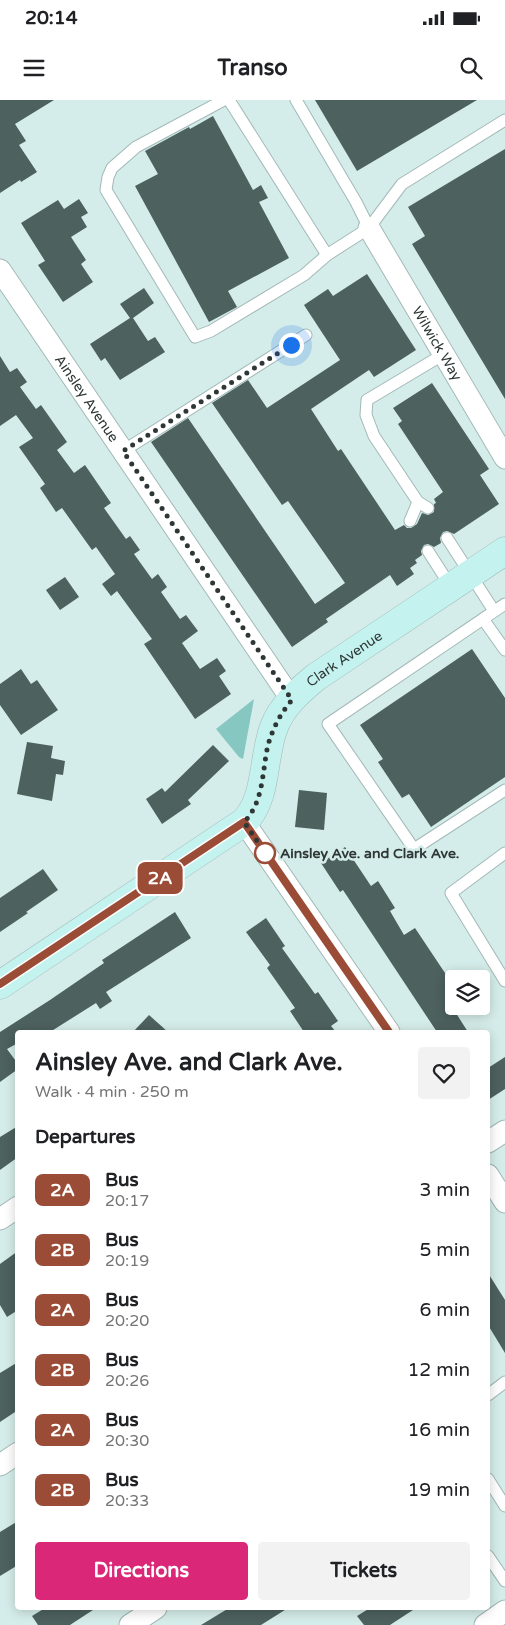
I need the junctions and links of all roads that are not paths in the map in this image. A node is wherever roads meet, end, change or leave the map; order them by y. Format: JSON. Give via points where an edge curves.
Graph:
{"nodes":[{"id":1,"x":224,"y":100,"type":"edge"},
{"id":2,"x":229,"y":100,"type":"edge"},
{"id":3,"x":296,"y":100,"type":"edge"},
{"id":4,"x":505,"y":120,"type":"edge"},
{"id":5,"x":369,"y":228,"type":"junction"},
{"id":6,"x":327,"y":255,"type":"junction"},
{"id":7,"x":0,"y":270,"type":"edge"},
{"id":8,"x":306,"y":335,"type":"dead end"},
{"id":9,"x":444,"y":354,"type":"junction"},
{"id":10,"x":499,"y":433,"type":"edge"},
{"id":11,"x":123,"y":451,"type":"junction"},
{"id":12,"x":505,"y":458,"type":"edge"},
{"id":13,"x":410,"y":521,"type":"dead end"},
{"id":14,"x":448,"y":538,"type":"dead end"},
{"id":15,"x":428,"y":551,"type":"dead end"},
{"id":16,"x":505,"y":551,"type":"edge"},
{"id":17,"x":460,"y":581,"type":"junction"},
{"id":18,"x":505,"y":604,"type":"edge"},
{"id":19,"x":494,"y":612,"type":"junction"},
{"id":20,"x":483,"y":619,"type":"junction"},
{"id":21,"x":505,"y":650,"type":"edge"},
{"id":22,"x":292,"y":700,"type":"junction"},
{"id":23,"x":505,"y":790,"type":"edge"},
{"id":24,"x":244,"y":822,"type":"junction"},
{"id":25,"x":505,"y":854,"type":"edge"},
{"id":26,"x":505,"y":981,"type":"edge"},
{"id":27,"x":0,"y":984,"type":"edge"},
{"id":28,"x":388,"y":1030,"type":"edge"},
{"id":29,"x":505,"y":1131,"type":"edge"},
{"id":30,"x":490,"y":1141,"type":"edge"},
{"id":31,"x":490,"y":1179,"type":"edge"},
{"id":32,"x":505,"y":1202,"type":"edge"},
{"id":33,"x":15,"y":1209,"type":"edge"},
{"id":34,"x":0,"y":1219,"type":"edge"},
{"id":35,"x":505,"y":1382,"type":"edge"},
{"id":36,"x":490,"y":1393,"type":"edge"},
{"id":37,"x":15,"y":1455,"type":"edge"},
{"id":38,"x":0,"y":1465,"type":"edge"},
{"id":39,"x":490,"y":1482,"type":"edge"},
{"id":40,"x":505,"y":1506,"type":"edge"},
{"id":41,"x":490,"y":1559,"type":"edge"},
{"id":42,"x":504,"y":1579,"type":"edge"},
{"id":43,"x":153,"y":1610,"type":"edge"},
{"id":44,"x":505,"y":1611,"type":"edge"},
{"id":45,"x":130,"y":1625,"type":"edge"},
{"id":46,"x":485,"y":1625,"type":"edge"}],
"edges":[{"from":1,"to":6,"type":"lane","via":[[136,147],[112,168],[106,190],[195,338],[304,275]]},
{"from":2,"to":6,"type":"lane"},
{"from":3,"to":5,"type":"lane"},
{"from":4,"to":5,"type":"lane","via":[[402,184]]},
{"from":5,"to":6,"type":"lane"},
{"from":5,"to":9,"type":"street","name":"Wilwick Way"},
{"from":7,"to":11,"type":"street","name":"Ainsley Avenue"},
{"from":8,"to":11,"type":"lane"},
{"from":9,"to":10,"type":"street","name":"Wilwick Way"},
{"from":9,"to":13,"type":"lane","via":[[367,400],[366,415],[374,436],[423,505]]},
{"from":10,"to":12,"type":"street","name":"Wilwick Way"},
{"from":11,"to":22,"type":"street","name":"Ainsley Avenue"},
{"from":14,"to":17,"type":"lane"},
{"from":15,"to":17,"type":"lane"},
{"from":16,"to":17,"type":"street","name":"Clark Avenue"},
{"from":17,"to":19,"type":"lane"},
{"from":17,"to":22,"type":"street","name":"Clark Avenue","via":[[316,677]]},
{"from":18,"to":19,"type":"lane"},
{"from":19,"to":20,"type":"lane"},
{"from":20,"to":21,"type":"lane"},
{"from":20,"to":23,"type":"lane","via":[[328,724],[414,849]]},
{"from":22,"to":24,"type":"street","name":"Clark Avenue","via":[[274,726],[256,808]]},
{"from":24,"to":27,"type":"street","name":"Clark Avenue"},
{"from":24,"to":28,"type":"street"},
{"from":25,"to":26,"type":"lane","via":[[451,893]]},
{"from":29,"to":30,"type":"street"},
{"from":31,"to":32,"type":"street"},
{"from":33,"to":34,"type":"street"},
{"from":35,"to":36,"type":"lane"},
{"from":37,"to":38,"type":"street"},
{"from":39,"to":40,"type":"lane"},
{"from":41,"to":42,"type":"lane"},
{"from":43,"to":45,"type":"street"},
{"from":44,"to":46,"type":"street"}]}
